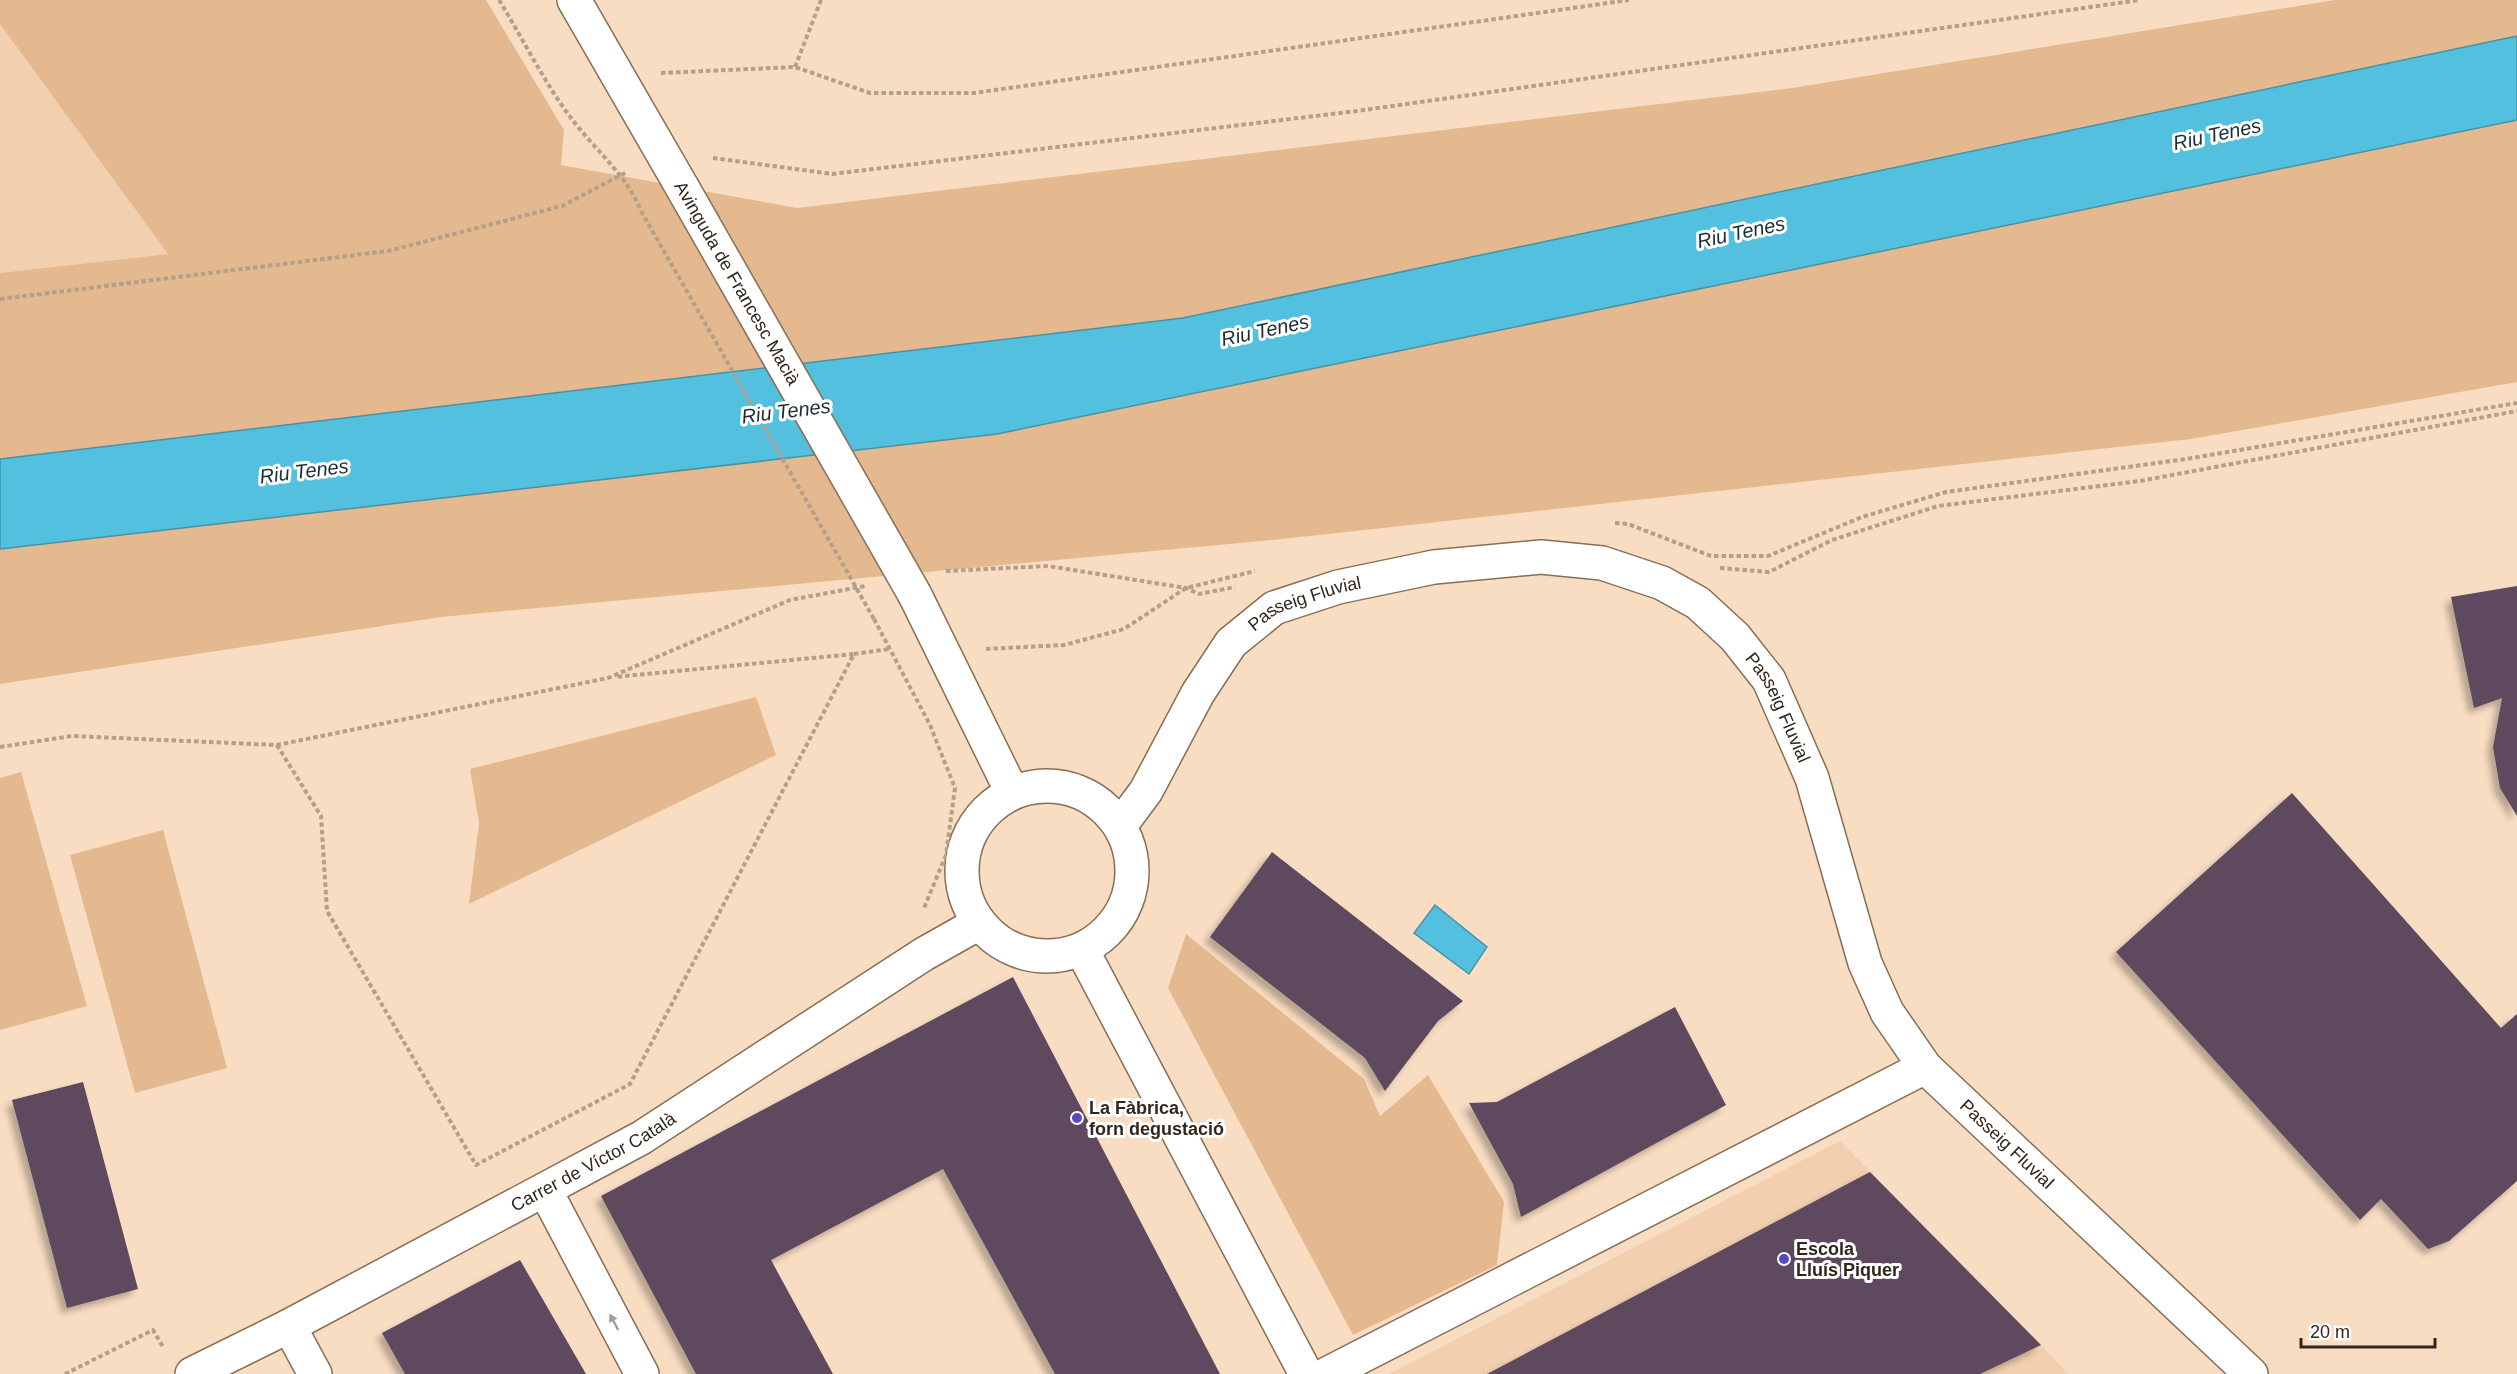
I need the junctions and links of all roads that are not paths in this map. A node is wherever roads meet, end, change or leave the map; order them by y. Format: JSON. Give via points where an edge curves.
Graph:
{"nodes":[{"id":1,"x":574,"y":0,"type":"edge"},
{"id":2,"x":1012,"y":792,"type":"junction"},
{"id":3,"x":1120,"y":826,"type":"junction"},
{"id":4,"x":979,"y":923,"type":"junction"},
{"id":5,"x":1082,"y":950,"type":"junction"},
{"id":6,"x":1925,"y":1067,"type":"junction"},
{"id":7,"x":545,"y":1190,"type":"junction"},
{"id":8,"x":289,"y":1326,"type":"junction"},
{"id":9,"x":180,"y":1365,"type":"edge"},
{"id":10,"x":315,"y":1374,"type":"edge"},
{"id":11,"x":642,"y":1374,"type":"edge"},
{"id":12,"x":1306,"y":1374,"type":"edge"},
{"id":13,"x":1327,"y":1374,"type":"edge"},
{"id":14,"x":2251,"y":1374,"type":"edge"}],
"edges":[{"from":1,"to":2,"type":"street","name":"Avinguda de Francesc Macià","bridge":true,"via":[[915,595]]},
{"from":2,"to":3,"type":"street","via":[[1036,786],[1084,794],[1104,807]]},
{"from":2,"to":4,"type":"street","via":[[991,806],[974,826],[964,850],[961,875],[967,901]]},
{"from":3,"to":5,"type":"street","via":[[1133,869],[1130,894],[1109,930]]},
{"from":3,"to":6,"type":"street","name":"Passeig Fluvial","via":[[1146,791],[1198,693],[1231,643],[1274,608],[1338,586],[1434,567],[1541,557],[1602,563],[1662,584],[1698,603],[1735,637],[1769,680],[1812,778],[1865,963],[1887,1012]]},
{"from":4,"to":5,"type":"street","via":[[1000,943],[1026,955],[1055,957]]},
{"from":4,"to":7,"type":"street","name":"Carrer de Víctor Català","via":[[924,954],[641,1138]]},
{"from":5,"to":12,"type":"street"},
{"from":6,"to":13,"type":"street"},
{"from":6,"to":14,"type":"street","name":"Passeig Fluvial"},
{"from":7,"to":8,"type":"street","name":"Carrer de Víctor Català"},
{"from":11,"to":7,"type":"street","one_way":true},
{"from":8,"to":9,"type":"street","name":"Carrer de Víctor Català"},
{"from":8,"to":10,"type":"street"}]}
